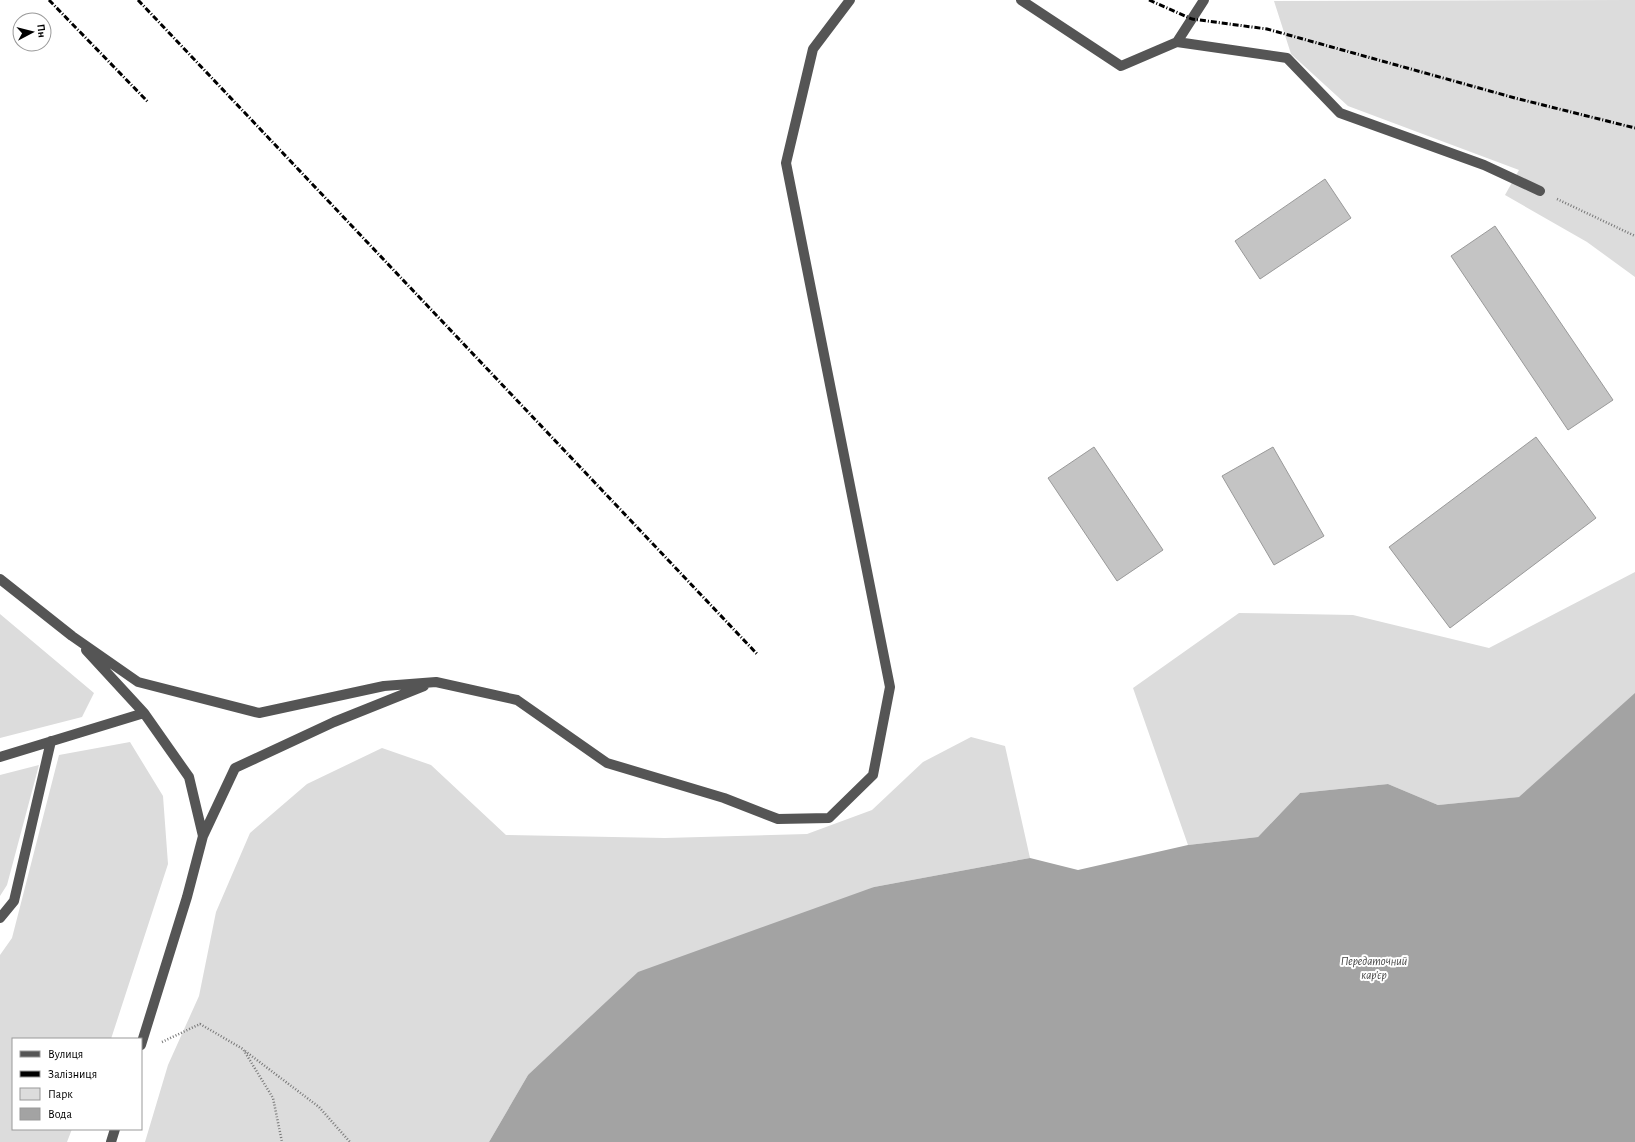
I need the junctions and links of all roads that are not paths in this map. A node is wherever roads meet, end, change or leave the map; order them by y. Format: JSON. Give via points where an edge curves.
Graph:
{"nodes":[{"id":1,"x":850,"y":0,"type":"edge"},
{"id":2,"x":1021,"y":0,"type":"edge"},
{"id":3,"x":1204,"y":0,"type":"edge"},
{"id":4,"x":1176,"y":42,"type":"junction"},
{"id":5,"x":1540,"y":191,"type":"road end"},
{"id":6,"x":0,"y":579,"type":"edge"},
{"id":7,"x":72,"y":636,"type":"junction"},
{"id":8,"x":436,"y":682,"type":"junction"},
{"id":9,"x":144,"y":713,"type":"junction"},
{"id":10,"x":51,"y":741,"type":"junction"},
{"id":11,"x":0,"y":757,"type":"edge"},
{"id":12,"x":202,"y":836,"type":"junction"},
{"id":13,"x":0,"y":918,"type":"edge"},
{"id":14,"x":142,"y":1042,"type":"edge"},
{"id":15,"x":115,"y":1130,"type":"edge"},
{"id":16,"x":111,"y":1142,"type":"edge"}],
"edges":[{"from":1,"to":8,"type":"lane","via":[[813,49],[786,163],[890,687],[872,775],[829,818],[778,819],[724,798],[607,763],[517,700]]},
{"from":2,"to":4,"type":"lane","via":[[1121,66]]},
{"from":3,"to":4,"type":"lane"},
{"from":4,"to":5,"type":"lane","via":[[1286,58],[1340,113],[1484,165]]},
{"from":6,"to":7,"type":"lane"},
{"from":7,"to":8,"type":"lane","via":[[138,682],[259,714],[384,686]]},
{"from":7,"to":9,"type":"lane"},
{"from":8,"to":12,"type":"lane","via":[[334,722],[235,768]]},
{"from":9,"to":10,"type":"lane"},
{"from":9,"to":12,"type":"lane","via":[[189,777]]},
{"from":10,"to":11,"type":"lane"},
{"from":10,"to":13,"type":"lane","via":[[14,901]]},
{"from":12,"to":14,"type":"lane","via":[[187,897]]},
{"from":15,"to":16,"type":"lane"}]}
